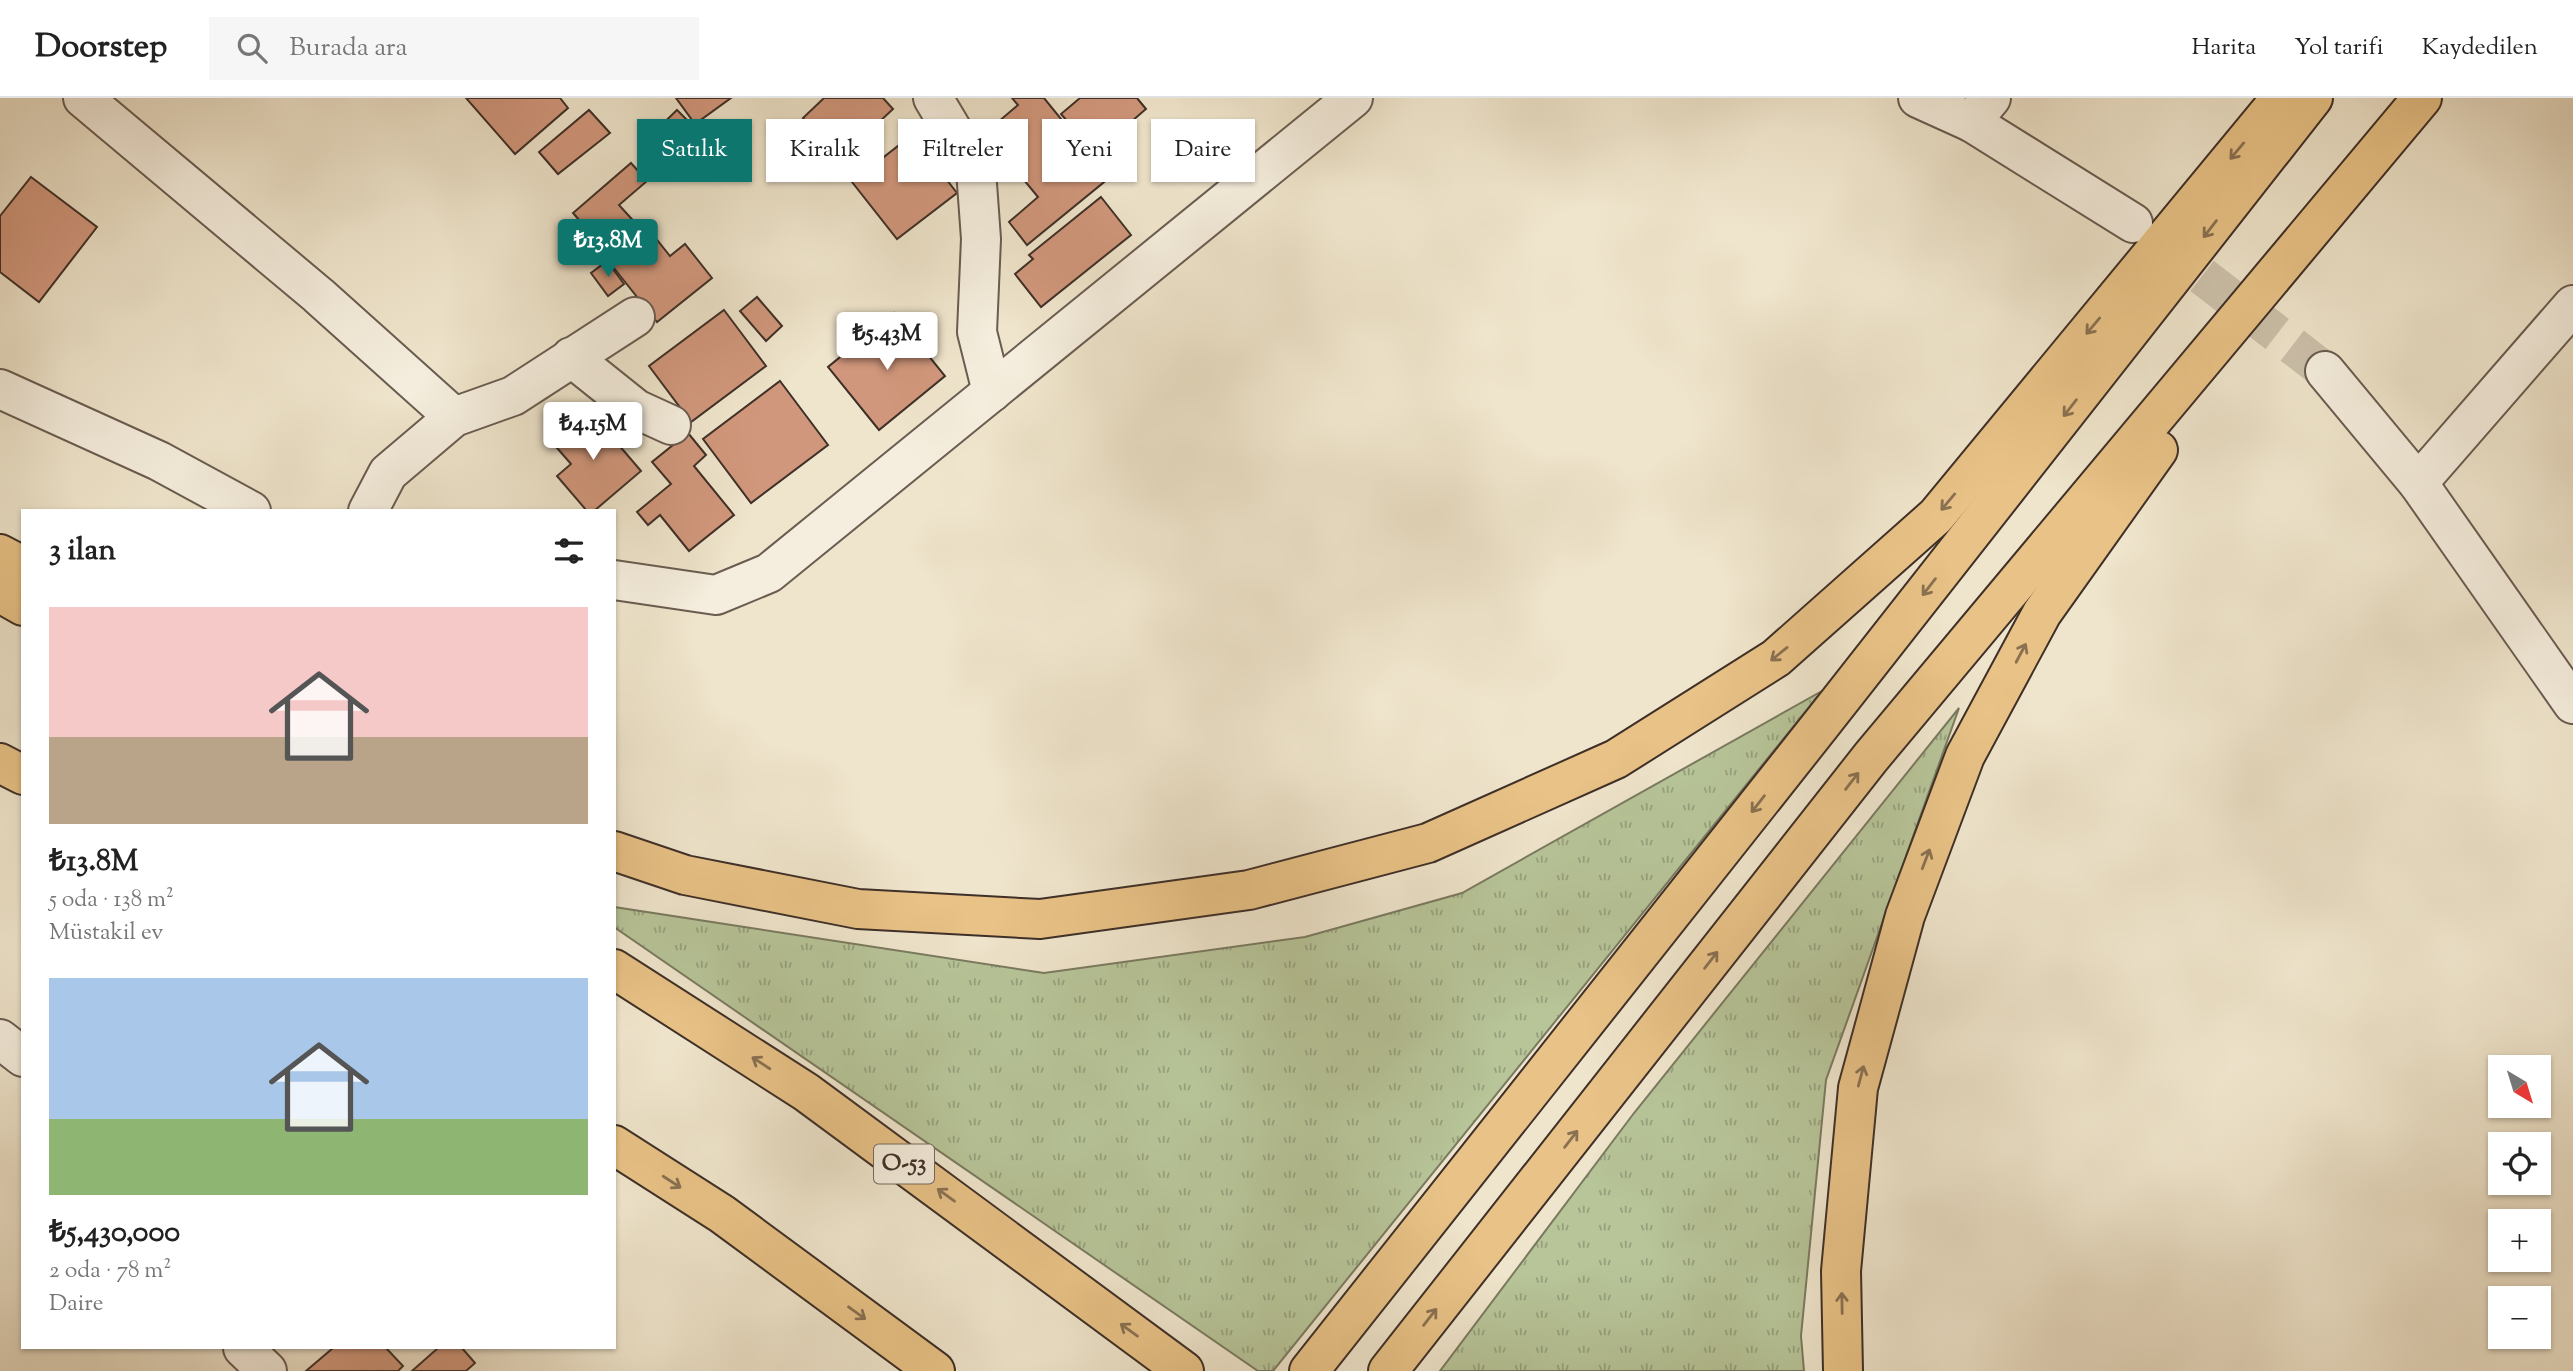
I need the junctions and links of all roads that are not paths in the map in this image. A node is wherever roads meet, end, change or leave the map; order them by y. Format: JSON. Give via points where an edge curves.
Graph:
{"nodes":[{"id":1,"x":83,"y":98,"type":"edge"},
{"id":2,"x":933,"y":98,"type":"edge"},
{"id":3,"x":1353,"y":98,"type":"edge"},
{"id":4,"x":1918,"y":98,"type":"edge"},
{"id":5,"x":2281,"y":98,"type":"edge"},
{"id":6,"x":2313,"y":98,"type":"edge"},
{"id":7,"x":2423,"y":98,"type":"edge"},
{"id":8,"x":2434,"y":98,"type":"edge"},
{"id":9,"x":1980,"y":110,"type":"edge"},
{"id":10,"x":2133,"y":223,"type":"tunnel mouth"},
{"id":11,"x":2573,"y":305,"type":"edge"},
{"id":12,"x":635,"y":317,"type":"dead end"},
{"id":13,"x":571,"y":357,"type":"junction"},
{"id":14,"x":2325,"y":370,"type":"tunnel mouth"},
{"id":15,"x":0,"y":389,"type":"edge"},
{"id":16,"x":992,"y":392,"type":"junction"},
{"id":17,"x":454,"y":417,"type":"junction"},
{"id":18,"x":671,"y":425,"type":"dead end"},
{"id":19,"x":2418,"y":483,"type":"junction"},
{"id":20,"x":247,"y":509,"type":"edge"},
{"id":21,"x":369,"y":509,"type":"edge"},
{"id":22,"x":0,"y":554,"type":"edge"},
{"id":23,"x":21,"y":565,"type":"edge"},
{"id":24,"x":616,"y":580,"type":"edge"},
{"id":25,"x":0,"y":593,"type":"edge"},
{"id":26,"x":21,"y":605,"type":"edge"},
{"id":27,"x":2573,"y":704,"type":"edge"},
{"id":28,"x":0,"y":762,"type":"edge"},
{"id":29,"x":21,"y":774,"type":"edge"},
{"id":30,"x":616,"y":852,"type":"edge"},
{"id":31,"x":616,"y":970,"type":"edge"},
{"id":32,"x":0,"y":1038,"type":"edge"},
{"id":33,"x":21,"y":1054,"type":"edge"},
{"id":34,"x":616,"y":1146,"type":"edge"},
{"id":35,"x":244,"y":1349,"type":"edge"},
{"id":36,"x":267,"y":1371,"type":"edge"},
{"id":37,"x":935,"y":1371,"type":"edge"},
{"id":38,"x":1184,"y":1371,"type":"edge"},
{"id":39,"x":1308,"y":1371,"type":"edge"},
{"id":40,"x":1388,"y":1371,"type":"edge"},
{"id":41,"x":1843,"y":1371,"type":"edge"}],
"edges":[{"from":1,"to":17,"type":"street","via":[[318,295]]},
{"from":2,"to":16,"type":"street","via":[[976,170],[981,239],[977,332]]},
{"from":3,"to":16,"type":"street"},
{"from":4,"to":9,"type":"street"},
{"from":5,"to":30,"type":"highway","one_way":true,"via":[[1936,516],[1776,658],[1604,764],[1428,844],[1249,890],[1040,919],[858,909],[685,875]]},
{"from":6,"to":39,"type":"highway","one_way":true},
{"from":40,"to":7,"type":"highway","one_way":true,"via":[[1871,757]]},
{"from":41,"to":8,"type":"highway","one_way":true,"via":[[1841,1271],[1858,1088],[1905,916],[1965,756],[2042,613],[2228,350]]},
{"from":9,"to":10,"type":"street"},
{"from":11,"to":19,"type":"street"},
{"from":12,"to":13,"type":"street"},
{"from":13,"to":17,"type":"street","via":[[513,396]]},
{"from":13,"to":18,"type":"street","via":[[636,410]]},
{"from":14,"to":19,"type":"street"},
{"from":15,"to":20,"type":"street","via":[[159,461]]},
{"from":16,"to":24,"type":"street","via":[[769,573],[716,596]]},
{"from":17,"to":21,"type":"street","via":[[388,473]]},
{"from":19,"to":27,"type":"street"},
{"from":22,"to":23,"type":"highway"},
{"from":25,"to":26,"type":"highway"},
{"from":28,"to":29,"type":"highway"},
{"from":38,"to":31,"type":"highway","number":"O-53","one_way":true,"via":[[806,1092]]},
{"from":32,"to":33,"type":"street"},
{"from":34,"to":37,"type":"highway","one_way":true,"via":[[722,1214]]},
{"from":35,"to":36,"type":"street"}]}
